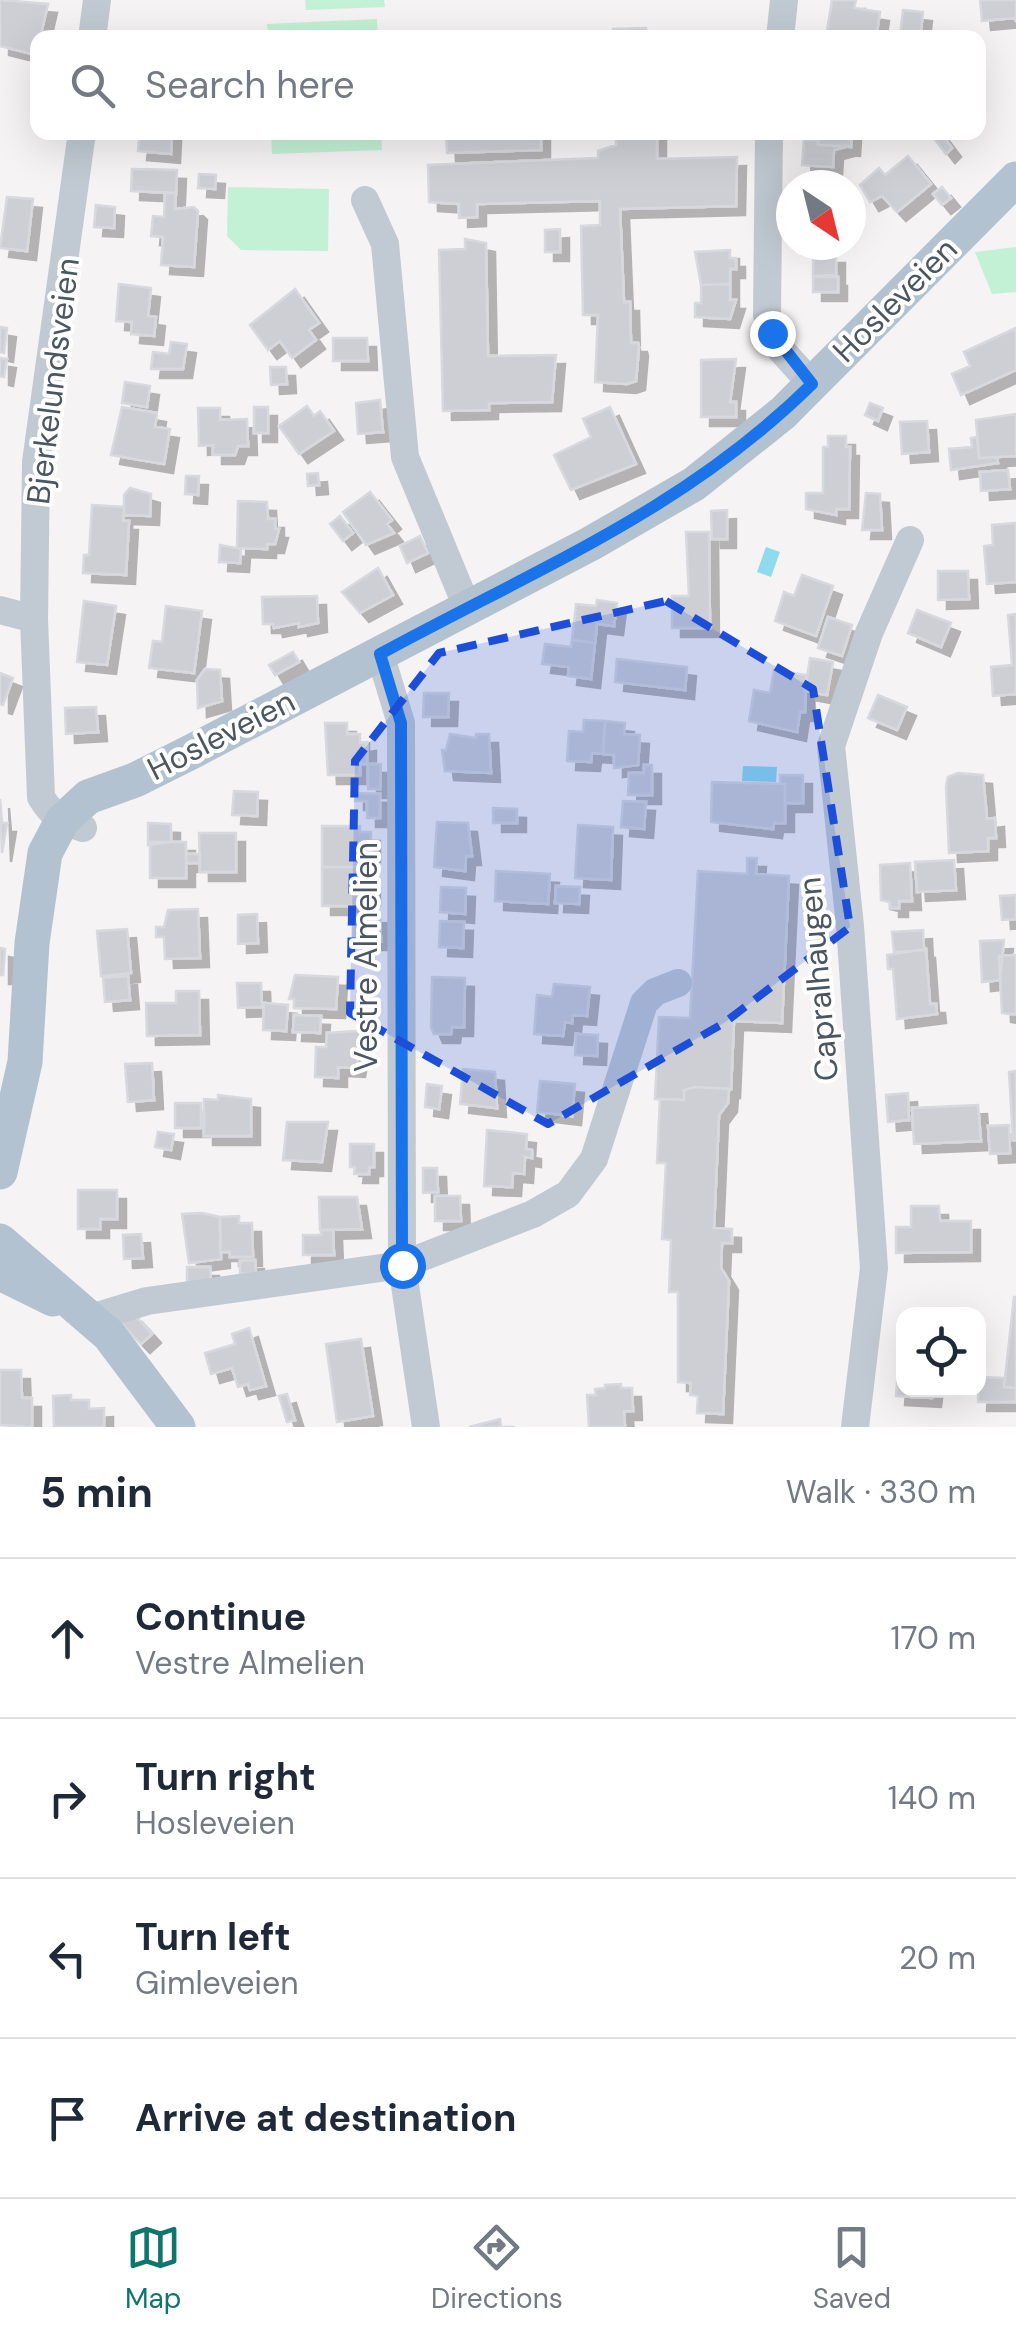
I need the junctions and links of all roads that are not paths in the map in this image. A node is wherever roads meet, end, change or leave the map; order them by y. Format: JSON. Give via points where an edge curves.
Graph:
{"nodes":[{"id":1,"x":97,"y":0,"type":"edge"},
{"id":2,"x":784,"y":0,"type":"edge"},
{"id":3,"x":93,"y":30,"type":"edge"},
{"id":4,"x":781,"y":30,"type":"edge"},
{"id":5,"x":81,"y":140,"type":"edge"},
{"id":6,"x":769,"y":140,"type":"edge"},
{"id":7,"x":1010,"y":196,"type":"edge"},
{"id":8,"x":365,"y":200,"type":"dead end"},
{"id":9,"x":812,"y":384,"type":"junction"},
{"id":10,"x":910,"y":540,"type":"dead end"},
{"id":11,"x":467,"y":606,"type":"junction"},
{"id":12,"x":0,"y":610,"type":"edge"},
{"id":13,"x":34,"y":619,"type":"junction"},
{"id":14,"x":380,"y":654,"type":"junction"},
{"id":15,"x":74,"y":819,"type":"junction"},
{"id":16,"x":678,"y":984,"type":"dead end"},
{"id":17,"x":0,"y":1172,"type":"edge"},
{"id":18,"x":0,"y":1241,"type":"edge"},
{"id":19,"x":402,"y":1265,"type":"junction"},
{"id":20,"x":0,"y":1273,"type":"edge"},
{"id":21,"x":91,"y":1318,"type":"junction"},
{"id":22,"x":178,"y":1427,"type":"edge"},
{"id":23,"x":426,"y":1427,"type":"edge"},
{"id":24,"x":856,"y":1427,"type":"edge"}],
"edges":[{"from":1,"to":3,"type":"street"},
{"from":2,"to":4,"type":"street"},
{"from":5,"to":13,"type":"street","name":"Bjerkelundsveien","via":[[36,462]]},
{"from":6,"to":9,"type":"street","via":[[767,315],[782,351]]},
{"from":7,"to":9,"type":"main road","name":"Hosleveien"},
{"from":8,"to":11,"type":"street","via":[[385,244],[405,457]]},
{"from":9,"to":11,"type":"main road","name":"Hosleveien","via":[[694,484]]},
{"from":10,"to":24,"type":"street","name":"Capralhaugen","via":[[831,746],[874,1268]]},
{"from":11,"to":14,"type":"main road","name":"Hosleveien"},
{"from":12,"to":13,"type":"street"},
{"from":13,"to":15,"type":"street","name":"Bjerkelundsveien","via":[[37,751]]},
{"from":14,"to":15,"type":"main road","name":"Hosleveien","via":[[135,780],[88,797]]},
{"from":14,"to":19,"type":"street","name":"Vestre Almelien","via":[[401,723]]},
{"from":15,"to":17,"type":"main road","via":[[39,876],[25,1062]]},
{"from":16,"to":19,"type":"street","via":[[644,1004],[594,1159],[568,1194]]},
{"from":18,"to":21,"type":"main road"},
{"from":19,"to":21,"type":"street","via":[[147,1301]]},
{"from":19,"to":23,"type":"street","name":"Vestre Almelien"},
{"from":20,"to":21,"type":"main road"},
{"from":21,"to":22,"type":"main road"}]}
